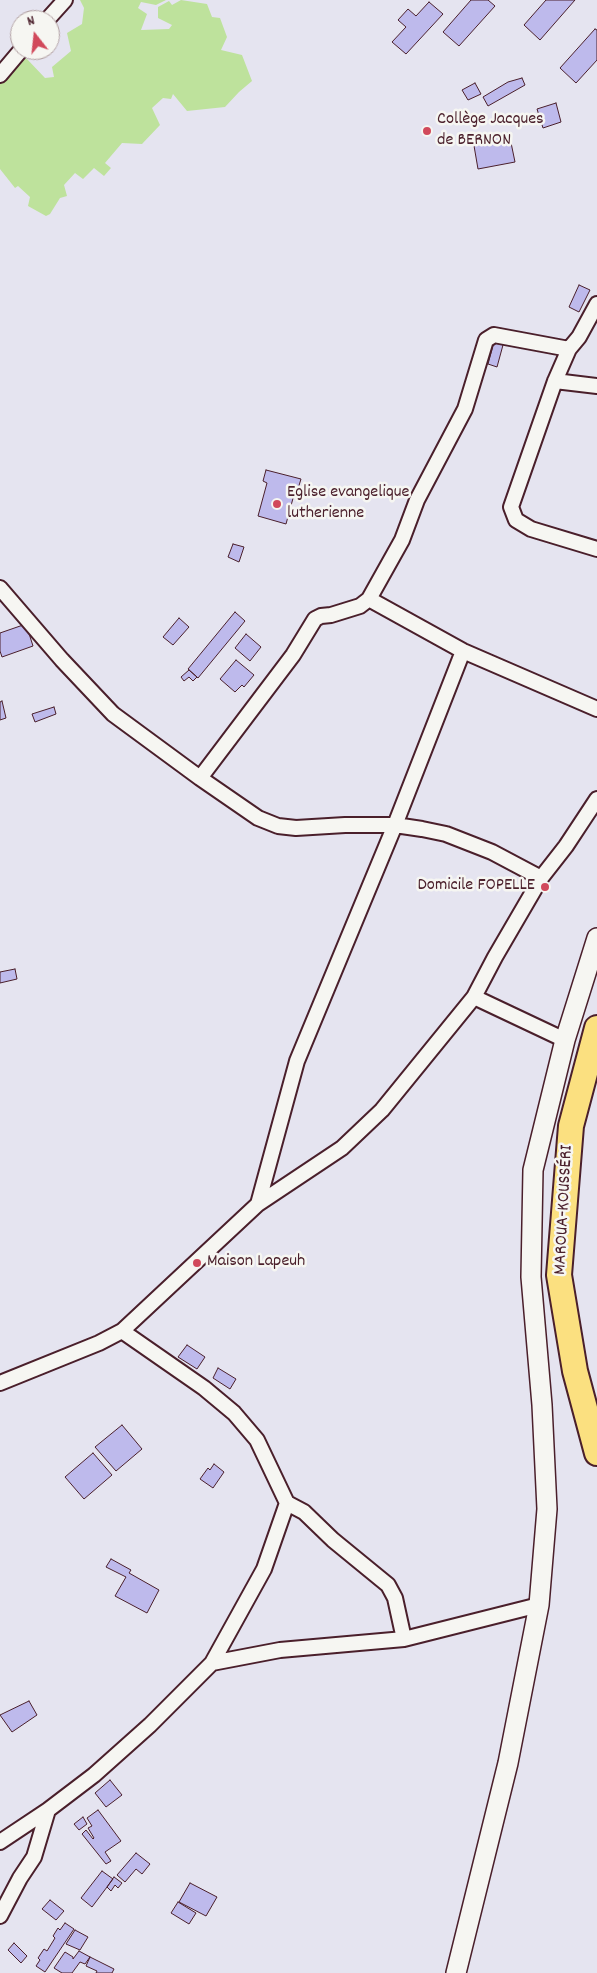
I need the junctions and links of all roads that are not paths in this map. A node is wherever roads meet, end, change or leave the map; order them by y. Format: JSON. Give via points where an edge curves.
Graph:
{"nodes":[{"id":1,"x":64,"y":0,"type":"edge"},
{"id":2,"x":56,"y":10,"type":"edge"},
{"id":3,"x":13,"y":60,"type":"edge"},
{"id":4,"x":0,"y":75,"type":"edge"},
{"id":5,"x":597,"y":304,"type":"edge"},
{"id":6,"x":569,"y":349,"type":"junction"},
{"id":7,"x":555,"y":381,"type":"junction"},
{"id":8,"x":597,"y":386,"type":"edge"},
{"id":9,"x":597,"y":549,"type":"edge"},
{"id":10,"x":0,"y":588,"type":"edge"},
{"id":11,"x":369,"y":599,"type":"junction"},
{"id":12,"x":463,"y":651,"type":"junction"},
{"id":13,"x":597,"y":709,"type":"edge"},
{"id":14,"x":200,"y":778,"type":"junction"},
{"id":15,"x":597,"y":799,"type":"edge"},
{"id":16,"x":395,"y":825,"type":"junction"},
{"id":17,"x":541,"y":878,"type":"junction"},
{"id":18,"x":597,"y":938,"type":"edge"},
{"id":19,"x":474,"y":997,"type":"junction"},
{"id":20,"x":597,"y":1028,"type":"edge"},
{"id":21,"x":565,"y":1040,"type":"junction"},
{"id":22,"x":258,"y":1204,"type":"junction"},
{"id":23,"x":122,"y":1331,"type":"junction"},
{"id":24,"x":0,"y":1382,"type":"edge"},
{"id":25,"x":597,"y":1453,"type":"edge"},
{"id":26,"x":287,"y":1503,"type":"junction"},
{"id":27,"x":539,"y":1605,"type":"junction"},
{"id":28,"x":404,"y":1639,"type":"junction"},
{"id":29,"x":212,"y":1663,"type":"junction"},
{"id":30,"x":48,"y":1810,"type":"junction"},
{"id":31,"x":0,"y":1842,"type":"edge"},
{"id":32,"x":0,"y":1916,"type":"edge"},
{"id":33,"x":456,"y":1973,"type":"edge"}],
"edges":[{"from":1,"to":2,"type":"street"},
{"from":3,"to":4,"type":"street"},
{"from":5,"to":6,"type":"street"},
{"from":6,"to":7,"type":"street"},
{"from":6,"to":11,"type":"street","via":[[494,335],[486,340],[465,409],[417,500],[402,540]]},
{"from":7,"to":8,"type":"street"},
{"from":7,"to":9,"type":"street","via":[[510,507],[516,520],[531,529]]},
{"from":10,"to":14,"type":"street","via":[[113,714]]},
{"from":11,"to":12,"type":"street"},
{"from":11,"to":14,"type":"street","via":[[360,606],[315,619],[293,655]]},
{"from":12,"to":13,"type":"street"},
{"from":12,"to":16,"type":"street"},
{"from":14,"to":16,"type":"street","via":[[258,818],[278,826]]},
{"from":15,"to":17,"type":"street"},
{"from":16,"to":17,"type":"street","via":[[422,828],[458,838]]},
{"from":16,"to":22,"type":"street","via":[[297,1061]]},
{"from":17,"to":19,"type":"street"},
{"from":18,"to":21,"type":"street"},
{"from":19,"to":21,"type":"street"},
{"from":19,"to":22,"type":"street","via":[[382,1110],[342,1148]]},
{"from":20,"to":25,"type":"highway","name":"MAROUA-KOUSSÉRI","via":[[570,1126],[559,1275],[575,1371]]},
{"from":21,"to":27,"type":"street","via":[[533,1170],[531,1277],[547,1509]]},
{"from":22,"to":23,"type":"street"},
{"from":23,"to":24,"type":"street"},
{"from":23,"to":26,"type":"street","via":[[234,1413],[257,1440]]},
{"from":26,"to":28,"type":"street","via":[[304,1512],[388,1585],[395,1598]]},
{"from":26,"to":29,"type":"street","via":[[264,1570]]},
{"from":27,"to":28,"type":"street"},
{"from":27,"to":33,"type":"street","via":[[508,1763]]},
{"from":28,"to":29,"type":"street","via":[[280,1650]]},
{"from":29,"to":30,"type":"street","via":[[150,1725],[94,1775]]},
{"from":30,"to":31,"type":"street"},
{"from":30,"to":32,"type":"street","via":[[34,1857]]}]}
